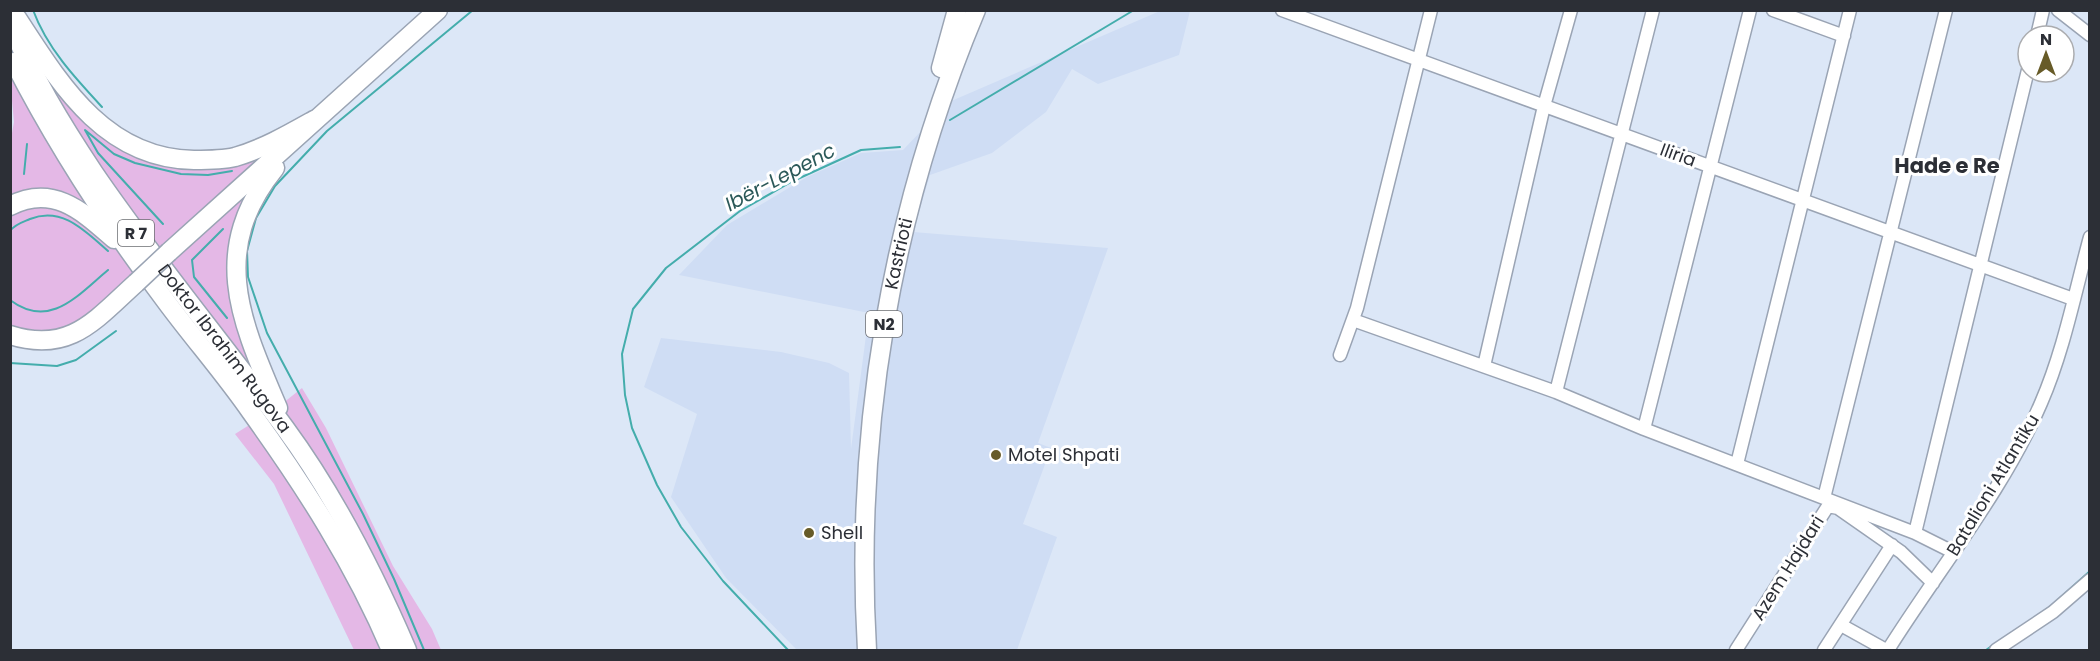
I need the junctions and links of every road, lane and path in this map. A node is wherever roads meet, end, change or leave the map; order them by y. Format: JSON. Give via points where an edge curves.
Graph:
{"nodes":[{"id":1,"x":12,"y":10,"type":"edge"},
{"id":2,"x":438,"y":10,"type":"edge"},
{"id":3,"x":957,"y":10,"type":"edge"},
{"id":4,"x":964,"y":10,"type":"edge"},
{"id":5,"x":976,"y":10,"type":"edge"},
{"id":6,"x":1282,"y":10,"type":"edge"},
{"id":7,"x":1431,"y":10,"type":"edge"},
{"id":8,"x":1571,"y":10,"type":"edge"},
{"id":9,"x":1653,"y":10,"type":"edge"},
{"id":10,"x":1750,"y":10,"type":"edge"},
{"id":11,"x":1773,"y":10,"type":"edge"},
{"id":12,"x":1850,"y":10,"type":"edge"},
{"id":13,"x":1946,"y":10,"type":"edge"},
{"id":14,"x":2058,"y":10,"type":"edge"},
{"id":15,"x":10,"y":22,"type":"edge"},
{"id":16,"x":2090,"y":35,"type":"edge"},
{"id":17,"x":1844,"y":36,"type":"junction"},
{"id":18,"x":10,"y":55,"type":"edge"},
{"id":19,"x":1419,"y":60,"type":"junction"},
{"id":20,"x":941,"y":68,"type":"junction"},
{"id":21,"x":2025,"y":84,"type":"edge"},
{"id":22,"x":1544,"y":106,"type":"junction"},
{"id":23,"x":314,"y":120,"type":"junction"},
{"id":24,"x":1621,"y":134,"type":"junction"},
{"id":25,"x":1709,"y":166,"type":"junction"},
{"id":26,"x":1802,"y":201,"type":"junction"},
{"id":27,"x":10,"y":206,"type":"edge"},
{"id":28,"x":1891,"y":233,"type":"junction"},
{"id":29,"x":2090,"y":237,"type":"edge"},
{"id":30,"x":132,"y":255,"type":"junction"},
{"id":31,"x":1980,"y":264,"type":"junction"},
{"id":32,"x":2073,"y":299,"type":"junction"},
{"id":33,"x":1353,"y":320,"type":"junction"},
{"id":34,"x":10,"y":335,"type":"edge"},
{"id":35,"x":1340,"y":355,"type":"dead end"},
{"id":36,"x":1484,"y":366,"type":"junction"},
{"id":37,"x":1556,"y":392,"type":"junction"},
{"id":38,"x":286,"y":429,"type":"junction"},
{"id":39,"x":1644,"y":429,"type":"junction"},
{"id":40,"x":1737,"y":464,"type":"junction"},
{"id":41,"x":1824,"y":498,"type":"junction"},
{"id":42,"x":1915,"y":533,"type":"junction"},
{"id":43,"x":1892,"y":545,"type":"junction"},
{"id":44,"x":1953,"y":552,"type":"junction"},
{"id":45,"x":2090,"y":580,"type":"edge"},
{"id":46,"x":1932,"y":583,"type":"junction"},
{"id":47,"x":1840,"y":625,"type":"junction"},
{"id":48,"x":391,"y":651,"type":"edge"},
{"id":49,"x":407,"y":651,"type":"edge"},
{"id":50,"x":855,"y":651,"type":"edge"},
{"id":51,"x":867,"y":651,"type":"edge"},
{"id":52,"x":1736,"y":651,"type":"edge"},
{"id":53,"x":1824,"y":651,"type":"edge"},
{"id":54,"x":1887,"y":651,"type":"edge"},
{"id":55,"x":1996,"y":651,"type":"edge"}],
"edges":[{"from":1,"to":23,"type":"highway","via":[[95,121],[135,148],[182,160],[233,157],[258,149]]},
{"from":2,"to":23,"type":"highway"},
{"from":3,"to":20,"type":"highway"},
{"from":4,"to":20,"type":"highway","name":"Kastrioti","number":"N2"},
{"from":5,"to":51,"type":"highway","name":"Kastrioti","number":"N2","via":[[923,158],[898,254],[880,349],[865,510]]},
{"from":6,"to":19,"type":"street","name":"Iliria"},
{"from":7,"to":19,"type":"street"},
{"from":8,"to":22,"type":"street"},
{"from":9,"to":24,"type":"street"},
{"from":10,"to":25,"type":"street"},
{"from":11,"to":17,"type":"street"},
{"from":12,"to":17,"type":"street"},
{"from":13,"to":28,"type":"street"},
{"from":14,"to":16,"type":"street"},
{"from":15,"to":38,"type":"highway","name":"Doktor Ibrahim Rugova","number":"R 7","via":[[58,120],[121,212]]},
{"from":17,"to":26,"type":"street"},
{"from":18,"to":30,"type":"highway","name":"Doktor Ibrahim Rugova","number":"R 7","via":[[42,116]]},
{"from":19,"to":22,"type":"street","name":"Iliria"},
{"from":19,"to":33,"type":"street"},
{"from":20,"to":50,"type":"highway","name":"Kastrioti","number":"N2","via":[[898,204],[868,346],[853,509]]},
{"from":21,"to":31,"type":"street"},
{"from":22,"to":24,"type":"street","name":"Iliria"},
{"from":22,"to":36,"type":"street"},
{"from":23,"to":34,"type":"highway","bridge":true,"via":[[85,328],[44,342]]},
{"from":23,"to":38,"type":"highway","via":[[262,184],[238,239],[236,287],[245,327]]},
{"from":24,"to":25,"type":"street","name":"Iliria"},
{"from":24,"to":37,"type":"street"},
{"from":25,"to":26,"type":"street","name":"Iliria"},
{"from":25,"to":39,"type":"street"},
{"from":26,"to":28,"type":"street","name":"Iliria"},
{"from":26,"to":40,"type":"street"},
{"from":27,"to":30,"type":"highway","via":[[28,200],[64,201],[90,216]]},
{"from":28,"to":31,"type":"street","name":"Iliria"},
{"from":28,"to":41,"type":"street"},
{"from":29,"to":32,"type":"street","name":"Batalioni Atlantiku"},
{"from":30,"to":48,"type":"highway","name":"Doktor Ibrahim Rugova","number":"R 7","via":[[250,411],[328,525]]},
{"from":31,"to":32,"type":"street","name":"Iliria"},
{"from":31,"to":42,"type":"street"},
{"from":32,"to":44,"type":"street","name":"Batalioni Atlantiku","via":[[2041,403],[2007,467]]},
{"from":33,"to":35,"type":"street"},
{"from":33,"to":36,"type":"street"},
{"from":36,"to":37,"type":"street"},
{"from":37,"to":39,"type":"street"},
{"from":38,"to":49,"type":"highway","name":"Doktor Ibrahim Rugova","number":"R 7","via":[[332,499],[378,583]]},
{"from":39,"to":40,"type":"street"},
{"from":40,"to":41,"type":"street"},
{"from":41,"to":42,"type":"street"},
{"from":42,"to":44,"type":"street"},
{"from":43,"to":46,"type":"street","name":"Azem Hajdari"},
{"from":43,"to":47,"type":"street"},
{"from":43,"to":52,"type":"street","name":"Azem Hajdari","via":[[1844,512],[1828,506]]},
{"from":44,"to":46,"type":"street","name":"Batalioni Atlantiku"},
{"from":45,"to":55,"type":"street","via":[[2053,612]]},
{"from":46,"to":54,"type":"street","name":"Batalioni Atlantiku"},
{"from":47,"to":53,"type":"street"},
{"from":47,"to":54,"type":"street","name":"Batalioni Atlantiku"}]}
